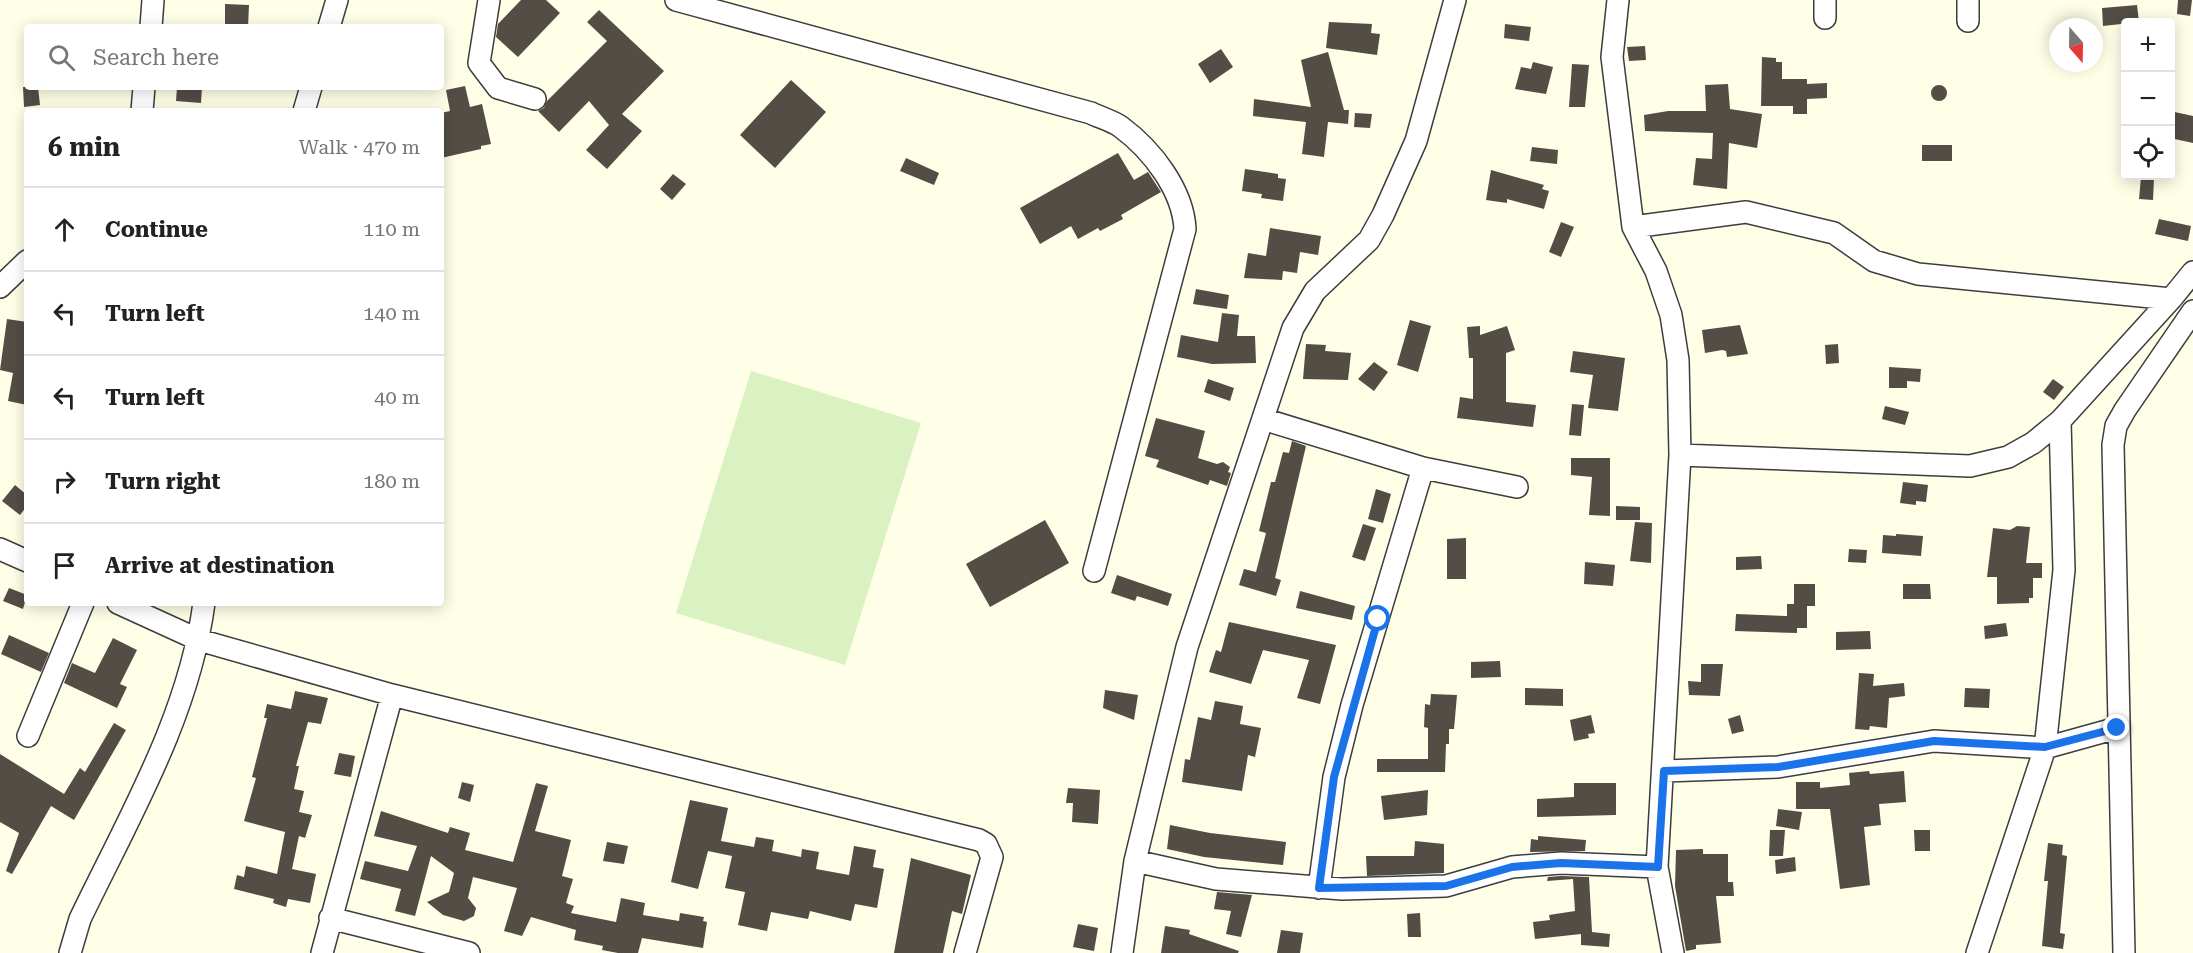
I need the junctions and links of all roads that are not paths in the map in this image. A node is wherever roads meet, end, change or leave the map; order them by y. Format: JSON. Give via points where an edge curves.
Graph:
{"nodes":[{"id":1,"x":153,"y":0,"type":"edge"},
{"id":2,"x":337,"y":0,"type":"edge"},
{"id":3,"x":489,"y":0,"type":"edge"},
{"id":4,"x":676,"y":0,"type":"edge"},
{"id":5,"x":1455,"y":0,"type":"edge"},
{"id":6,"x":1618,"y":0,"type":"edge"},
{"id":7,"x":151,"y":24,"type":"edge"},
{"id":8,"x":330,"y":24,"type":"edge"},
{"id":9,"x":144,"y":90,"type":"edge"},
{"id":10,"x":310,"y":90,"type":"edge"},
{"id":11,"x":535,"y":99,"type":"dead end"},
{"id":12,"x":142,"y":108,"type":"edge"},
{"id":13,"x":305,"y":108,"type":"edge"},
{"id":14,"x":1633,"y":227,"type":"junction"},
{"id":15,"x":24,"y":264,"type":"edge"},
{"id":16,"x":2193,"y":272,"type":"edge"},
{"id":17,"x":0,"y":287,"type":"edge"},
{"id":18,"x":2171,"y":299,"type":"junction"},
{"id":19,"x":2193,"y":311,"type":"edge"},
{"id":20,"x":1263,"y":419,"type":"junction"},
{"id":21,"x":2060,"y":421,"type":"junction"},
{"id":22,"x":1680,"y":455,"type":"junction"},
{"id":23,"x":1423,"y":468,"type":"junction"},
{"id":24,"x":1517,"y":487,"type":"dead end"},
{"id":25,"x":0,"y":549,"type":"edge"},
{"id":26,"x":24,"y":560,"type":"edge"},
{"id":27,"x":1094,"y":571,"type":"dead end"},
{"id":28,"x":82,"y":606,"type":"edge"},
{"id":29,"x":125,"y":606,"type":"edge"},
{"id":30,"x":204,"y":606,"type":"edge"},
{"id":31,"x":199,"y":640,"type":"junction"},
{"id":32,"x":392,"y":695,"type":"junction"},
{"id":33,"x":2117,"y":728,"type":"junction"},
{"id":34,"x":28,"y":736,"type":"dead end"},
{"id":35,"x":2045,"y":747,"type":"junction"},
{"id":36,"x":1664,"y":771,"type":"junction"},
{"id":37,"x":1135,"y":861,"type":"junction"},
{"id":38,"x":1658,"y":867,"type":"junction"},
{"id":39,"x":1319,"y":888,"type":"junction"},
{"id":40,"x":330,"y":918,"type":"junction"},
{"id":41,"x":70,"y":953,"type":"edge"},
{"id":42,"x":322,"y":953,"type":"edge"},
{"id":43,"x":469,"y":953,"type":"edge"},
{"id":44,"x":965,"y":953,"type":"edge"},
{"id":45,"x":1122,"y":953,"type":"edge"},
{"id":46,"x":1673,"y":953,"type":"edge"},
{"id":47,"x":1977,"y":953,"type":"edge"},
{"id":48,"x":2124,"y":953,"type":"edge"}],
"edges":[{"from":1,"to":7,"type":"street"},
{"from":2,"to":8,"type":"street"},
{"from":3,"to":11,"type":"street","via":[[479,63],[498,88]]},
{"from":4,"to":27,"type":"street","via":[[1091,113],[1120,126],[1166,176],[1181,203],[1185,229]]},
{"from":5,"to":20,"type":"street","via":[[1416,141],[1383,214],[1369,240],[1315,291],[1293,328]]},
{"from":6,"to":14,"type":"street","via":[[1612,57]]},
{"from":9,"to":12,"type":"street"},
{"from":10,"to":13,"type":"street"},
{"from":14,"to":18,"type":"street","via":[[1746,212],[1834,233],[1874,261],[1918,274]]},
{"from":14,"to":22,"type":"street","via":[[1656,271],[1671,315],[1678,360]]},
{"from":15,"to":17,"type":"street"},
{"from":16,"to":18,"type":"street"},
{"from":18,"to":21,"type":"street"},
{"from":19,"to":33,"type":"street","via":[[2116,426],[2113,445]]},
{"from":20,"to":23,"type":"street"},
{"from":20,"to":37,"type":"street","via":[[1187,647]]},
{"from":21,"to":22,"type":"street","via":[[2008,457],[1970,466]]},
{"from":21,"to":35,"type":"street","via":[[2064,570]]},
{"from":22,"to":36,"type":"street"},
{"from":23,"to":24,"type":"street"},
{"from":23,"to":39,"type":"street","via":[[1334,777]]},
{"from":25,"to":26,"type":"street"},
{"from":28,"to":34,"type":"street"},
{"from":29,"to":31,"type":"street"},
{"from":30,"to":31,"type":"street"},
{"from":31,"to":32,"type":"street"},
{"from":31,"to":41,"type":"street","via":[[178,711],[80,919]]},
{"from":32,"to":40,"type":"street"},
{"from":32,"to":44,"type":"street","via":[[979,840],[986,844],[992,857]]},
{"from":33,"to":35,"type":"street"},
{"from":33,"to":48,"type":"street"},
{"from":35,"to":36,"type":"street","via":[[1934,741],[1778,767]]},
{"from":35,"to":47,"type":"street"},
{"from":36,"to":38,"type":"street"},
{"from":37,"to":39,"type":"street","via":[[1216,879]]},
{"from":37,"to":45,"type":"street"},
{"from":38,"to":39,"type":"street","via":[[1561,863],[1512,867],[1446,886]]},
{"from":38,"to":46,"type":"street"},
{"from":40,"to":42,"type":"street"},
{"from":40,"to":43,"type":"street"}]}
